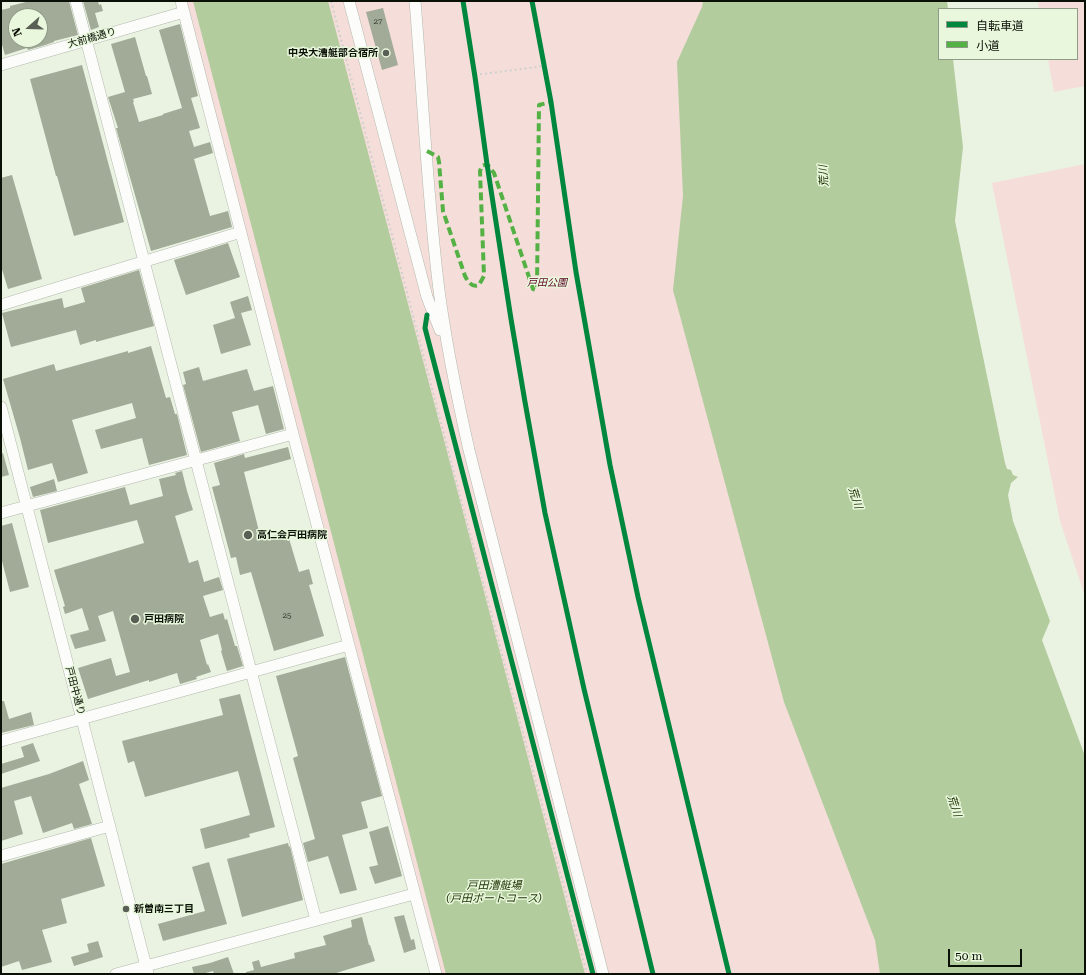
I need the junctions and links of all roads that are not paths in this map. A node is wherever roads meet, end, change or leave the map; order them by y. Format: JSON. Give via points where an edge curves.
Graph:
{"nodes":[{"id":1,"x":76,"y":1,"type":"edge"},
{"id":2,"x":181,"y":1,"type":"edge"},
{"id":3,"x":349,"y":1,"type":"edge"},
{"id":4,"x":415,"y":1,"type":"edge"},
{"id":5,"x":184,"y":12,"type":"junction"},
{"id":6,"x":86,"y":40,"type":"junction"},
{"id":7,"x":1,"y":64,"type":"edge"},
{"id":8,"x":241,"y":232,"type":"junction"},
{"id":9,"x":145,"y":261,"type":"junction"},
{"id":10,"x":1,"y":305,"type":"edge"},
{"id":11,"x":447,"y":346,"type":"junction"},
{"id":12,"x":1,"y":408,"type":"edge"},
{"id":13,"x":293,"y":434,"type":"junction"},
{"id":14,"x":196,"y":461,"type":"junction"},
{"id":15,"x":26,"y":506,"type":"junction"},
{"id":16,"x":1,"y":513,"type":"edge"},
{"id":17,"x":349,"y":645,"type":"junction"},
{"id":18,"x":252,"y":672,"type":"junction"},
{"id":19,"x":82,"y":719,"type":"junction"},
{"id":20,"x":1,"y":742,"type":"edge"},
{"id":21,"x":110,"y":826,"type":"junction"},
{"id":22,"x":1,"y":856,"type":"edge"},
{"id":23,"x":414,"y":894,"type":"junction"},
{"id":24,"x":316,"y":920,"type":"junction"},
{"id":25,"x":147,"y":970,"type":"edge"},
{"id":26,"x":116,"y":974,"type":"edge"},
{"id":27,"x":436,"y":974,"type":"edge"},
{"id":28,"x":603,"y":974,"type":"edge"}],
"edges":[{"from":1,"to":6,"type":"street"},
{"from":2,"to":5,"type":"street"},
{"from":3,"to":11,"type":"street","via":[[427,297]]},
{"from":4,"to":11,"type":"street","via":[[433,235]]},
{"from":5,"to":6,"type":"street","name":"大前橋通り"},
{"from":5,"to":8,"type":"street"},
{"from":6,"to":7,"type":"street","name":"大前橋通り"},
{"from":6,"to":9,"type":"street"},
{"from":8,"to":9,"type":"street"},
{"from":8,"to":13,"type":"street"},
{"from":9,"to":10,"type":"street"},
{"from":9,"to":14,"type":"street"},
{"from":11,"to":28,"type":"street","via":[[470,458]]},
{"from":12,"to":15,"type":"street","name":"戸田中通り"},
{"from":13,"to":14,"type":"street"},
{"from":13,"to":17,"type":"street"},
{"from":14,"to":15,"type":"street"},
{"from":14,"to":18,"type":"street"},
{"from":15,"to":16,"type":"street"},
{"from":15,"to":19,"type":"street","name":"戸田中通り"},
{"from":17,"to":18,"type":"street"},
{"from":17,"to":23,"type":"street"},
{"from":18,"to":19,"type":"street"},
{"from":18,"to":24,"type":"street"},
{"from":19,"to":20,"type":"street"},
{"from":19,"to":21,"type":"street","name":"戸田中通り"},
{"from":21,"to":22,"type":"street"},
{"from":21,"to":25,"type":"street","name":"戸田中通り"},
{"from":23,"to":24,"type":"street"},
{"from":23,"to":27,"type":"street"},
{"from":24,"to":25,"type":"street"},
{"from":25,"to":26,"type":"street"}]}
